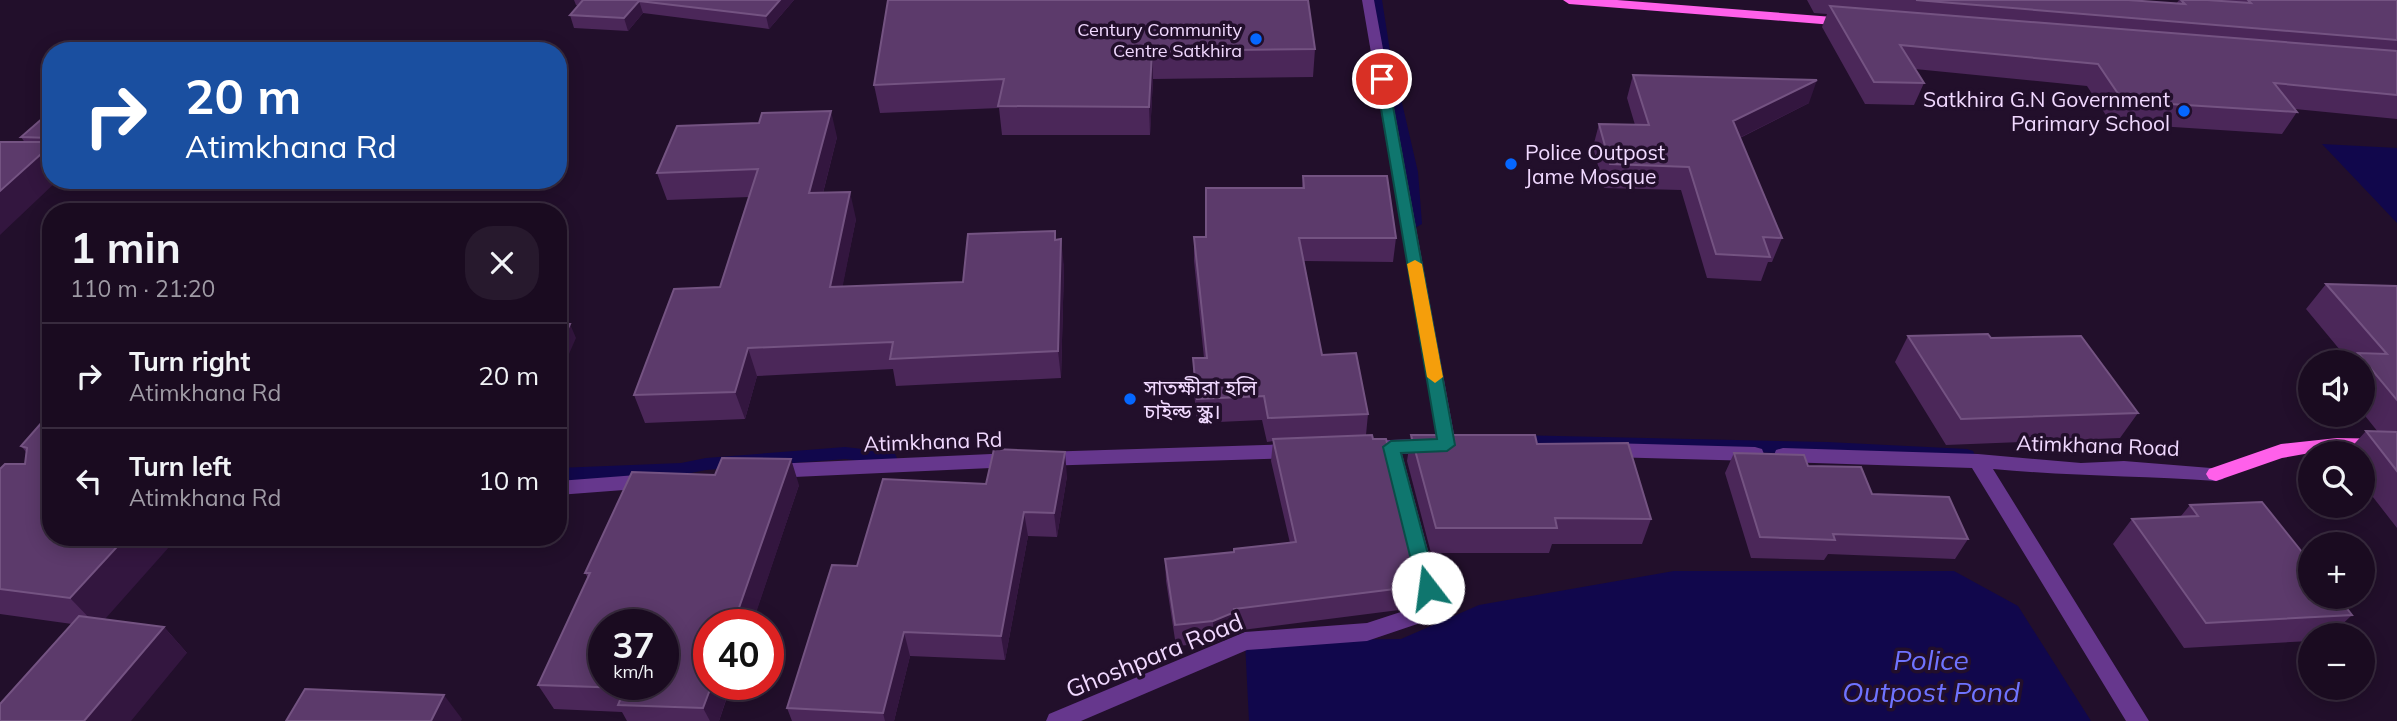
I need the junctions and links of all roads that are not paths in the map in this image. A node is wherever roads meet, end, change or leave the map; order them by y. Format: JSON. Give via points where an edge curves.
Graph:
{"nodes":[{"id":1,"x":1368,"y":0,"type":"edge"},
{"id":2,"x":1569,"y":0,"type":"edge"},
{"id":3,"x":1858,"y":23,"type":"edge"},
{"id":4,"x":2397,"y":446,"type":"edge"},
{"id":5,"x":1391,"y":447,"type":"junction"},
{"id":6,"x":1350,"y":449,"type":"edge"},
{"id":7,"x":1586,"y":449,"type":"edge"},
{"id":8,"x":1309,"y":450,"type":"edge"},
{"id":9,"x":1978,"y":461,"type":"junction"},
{"id":10,"x":747,"y":473,"type":"edge"},
{"id":11,"x":2216,"y":474,"type":"joint"},
{"id":12,"x":666,"y":479,"type":"edge"},
{"id":13,"x":567,"y":487,"type":"edge"},
{"id":14,"x":1057,"y":721,"type":"edge"},
{"id":15,"x":2138,"y":721,"type":"edge"}],
"edges":[{"from":1,"to":5,"type":"street","via":[[1454,445]]},
{"from":2,"to":3,"type":"main road"},
{"from":4,"to":11,"type":"main road","via":[[2281,451]]},
{"from":5,"to":6,"type":"street"},
{"from":5,"to":14,"type":"street","name":"Ghoshpara Road","via":[[1434,610],[1367,632],[1245,641]]},
{"from":7,"to":9,"type":"street","name":"Atimkhana Road"},
{"from":8,"to":10,"type":"street","name":"Atimkhana Rd"},
{"from":9,"to":11,"type":"street","name":"Atimkhana Road"},
{"from":9,"to":15,"type":"street"},
{"from":12,"to":13,"type":"street"}]}
